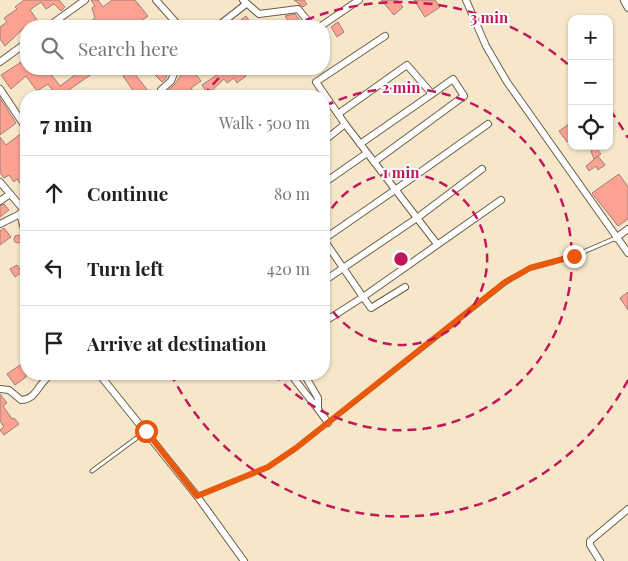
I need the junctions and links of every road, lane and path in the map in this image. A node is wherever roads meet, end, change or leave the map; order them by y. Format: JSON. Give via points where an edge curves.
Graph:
{"nodes":[{"id":1,"x":85,"y":0,"type":"edge"},
{"id":2,"x":156,"y":0,"type":"edge"},
{"id":3,"x":359,"y":0,"type":"edge"},
{"id":4,"x":466,"y":0,"type":"edge"},
{"id":5,"x":626,"y":0,"type":"edge"},
{"id":6,"x":245,"y":2,"type":"edge"},
{"id":7,"x":628,"y":8,"type":"edge"},
{"id":8,"x":57,"y":20,"type":"edge"},
{"id":9,"x":174,"y":20,"type":"edge"},
{"id":10,"x":225,"y":20,"type":"edge"},
{"id":11,"x":307,"y":20,"type":"edge"},
{"id":12,"x":330,"y":20,"type":"edge"},
{"id":13,"x":385,"y":36,"type":"dead end"},
{"id":14,"x":20,"y":47,"type":"edge"},
{"id":15,"x":0,"y":62,"type":"edge"},
{"id":16,"x":330,"y":73,"type":"edge"},
{"id":17,"x":174,"y":75,"type":"edge"},
{"id":18,"x":326,"y":75,"type":"edge"},
{"id":19,"x":0,"y":89,"type":"edge"},
{"id":20,"x":161,"y":90,"type":"dead end"},
{"id":21,"x":322,"y":90,"type":"edge"},
{"id":22,"x":432,"y":94,"type":"junction"},
{"id":23,"x":330,"y":102,"type":"edge"},
{"id":24,"x":338,"y":114,"type":"junction"},
{"id":25,"x":20,"y":119,"type":"edge"},
{"id":26,"x":345,"y":124,"type":"junction"},
{"id":27,"x":488,"y":124,"type":"dead end"},
{"id":28,"x":330,"y":135,"type":"edge"},
{"id":29,"x":360,"y":144,"type":"junction"},
{"id":30,"x":367,"y":153,"type":"junction"},
{"id":31,"x":374,"y":162,"type":"junction"},
{"id":32,"x":482,"y":169,"type":"dead end"},
{"id":33,"x":330,"y":179,"type":"edge"},
{"id":34,"x":0,"y":182,"type":"edge"},
{"id":35,"x":395,"y":190,"type":"junction"},
{"id":36,"x":10,"y":194,"type":"junction"},
{"id":37,"x":501,"y":200,"type":"dead end"},
{"id":38,"x":0,"y":201,"type":"edge"},
{"id":39,"x":20,"y":206,"type":"edge"},
{"id":40,"x":20,"y":212,"type":"edge"},
{"id":41,"x":417,"y":218,"type":"junction"},
{"id":42,"x":0,"y":224,"type":"edge"},
{"id":43,"x":628,"y":229,"type":"edge"},
{"id":44,"x":330,"y":236,"type":"edge"},
{"id":45,"x":616,"y":238,"type":"junction"},
{"id":46,"x":437,"y":244,"type":"junction"},
{"id":47,"x":330,"y":249,"type":"edge"},
{"id":48,"x":628,"y":253,"type":"edge"},
{"id":49,"x":343,"y":268,"type":"junction"},
{"id":50,"x":330,"y":277,"type":"edge"},
{"id":51,"x":405,"y":287,"type":"dead end"},
{"id":52,"x":363,"y":297,"type":"junction"},
{"id":53,"x":330,"y":318,"type":"edge"},
{"id":54,"x":44,"y":380,"type":"edge"},
{"id":55,"x":103,"y":380,"type":"edge"},
{"id":56,"x":295,"y":380,"type":"edge"},
{"id":57,"x":308,"y":380,"type":"edge"},
{"id":58,"x":0,"y":389,"type":"edge"},
{"id":59,"x":318,"y":408,"type":"junction"},
{"id":60,"x":328,"y":423,"type":"junction"},
{"id":61,"x":146,"y":431,"type":"junction"},
{"id":62,"x":92,"y":472,"type":"dead end"},
{"id":63,"x":197,"y":496,"type":"junction"},
{"id":64,"x":628,"y":509,"type":"edge"},
{"id":65,"x":244,"y":561,"type":"edge"},
{"id":66,"x":600,"y":561,"type":"edge"}],
"edges":[{"from":1,"to":8,"type":"street"},
{"from":2,"to":9,"type":"street"},
{"from":3,"to":12,"type":"street"},
{"from":4,"to":45,"type":"street","via":[[486,46],[507,82]]},
{"from":5,"to":7,"type":"street"},
{"from":6,"to":10,"type":"street"},
{"from":6,"to":11,"type":"street","via":[[265,15],[298,9]]},
{"from":13,"to":16,"type":"street"},
{"from":14,"to":15,"type":"street"},
{"from":17,"to":20,"type":"street"},
{"from":18,"to":21,"type":"street","via":[[316,82]]},
{"from":19,"to":25,"type":"street"},
{"from":22,"to":24,"type":"street","via":[[407,65]]},
{"from":22,"to":29,"type":"street"},
{"from":22,"to":31,"type":"street","via":[[453,79],[464,96]]},
{"from":23,"to":24,"type":"street"},
{"from":24,"to":26,"type":"street"},
{"from":26,"to":28,"type":"street"},
{"from":26,"to":29,"type":"street"},
{"from":27,"to":35,"type":"street"},
{"from":29,"to":30,"type":"street"},
{"from":30,"to":31,"type":"street"},
{"from":30,"to":33,"type":"street"},
{"from":31,"to":35,"type":"street"},
{"from":32,"to":41,"type":"street"},
{"from":34,"to":36,"type":"street"},
{"from":35,"to":41,"type":"street"},
{"from":35,"to":44,"type":"street"},
{"from":36,"to":38,"type":"street"},
{"from":36,"to":39,"type":"street"},
{"from":37,"to":46,"type":"street"},
{"from":40,"to":42,"type":"street"},
{"from":41,"to":46,"type":"street"},
{"from":41,"to":49,"type":"street"},
{"from":43,"to":45,"type":"street"},
{"from":45,"to":48,"type":"street"},
{"from":45,"to":60,"type":"lane","via":[[574,256],[530,268],[505,282]]},
{"from":46,"to":52,"type":"street"},
{"from":47,"to":49,"type":"street"},
{"from":49,"to":50,"type":"street"},
{"from":49,"to":52,"type":"street"},
{"from":51,"to":52,"type":"street","via":[[371,308]]},
{"from":52,"to":53,"type":"street"},
{"from":54,"to":58,"type":"street","via":[[36,395],[26,400],[21,400],[9,390]]},
{"from":55,"to":61,"type":"street"},
{"from":56,"to":59,"type":"street"},
{"from":57,"to":59,"type":"street","via":[[318,398]]},
{"from":59,"to":60,"type":"street"},
{"from":60,"to":63,"type":"lane","via":[[268,467]]},
{"from":61,"to":62,"type":"lane"},
{"from":61,"to":63,"type":"street"},
{"from":63,"to":65,"type":"street"},
{"from":64,"to":66,"type":"street","via":[[590,541]]}]}
